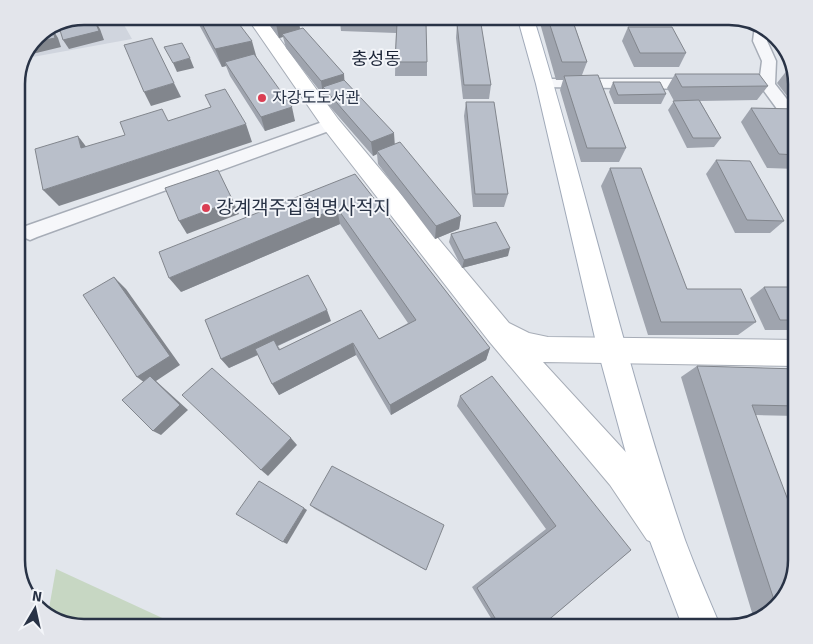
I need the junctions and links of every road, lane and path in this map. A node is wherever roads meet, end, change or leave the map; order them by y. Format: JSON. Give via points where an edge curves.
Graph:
{"nodes":[{"id":1,"x":260,"y":25,"type":"edge"},
{"id":2,"x":528,"y":25,"type":"edge"},
{"id":3,"x":761,"y":34,"type":"edge"},
{"id":4,"x":545,"y":84,"type":"junction"},
{"id":5,"x":718,"y":84,"type":"edge"},
{"id":6,"x":747,"y":84,"type":"edge"},
{"id":7,"x":767,"y":84,"type":"junction"},
{"id":8,"x":788,"y":112,"type":"edge"},
{"id":9,"x":331,"y":124,"type":"junction"},
{"id":10,"x":30,"y":232,"type":"dead end"},
{"id":11,"x":498,"y":331,"type":"junction"},
{"id":12,"x":612,"y":351,"type":"junction"},
{"id":13,"x":788,"y":353,"type":"edge"},
{"id":14,"x":668,"y":541,"type":"junction"},
{"id":15,"x":698,"y":619,"type":"edge"}],
"edges":[{"from":1,"to":9,"type":"street"},
{"from":2,"to":4,"type":"street"},
{"from":3,"to":7,"type":"street","via":[[760,42],[769,61]]},
{"from":4,"to":5,"type":"street"},
{"from":4,"to":12,"type":"street"},
{"from":6,"to":7,"type":"street"},
{"from":7,"to":8,"type":"street"},
{"from":9,"to":10,"type":"street"},
{"from":9,"to":11,"type":"street"},
{"from":11,"to":12,"type":"street","via":[[524,344],[548,350]]},
{"from":11,"to":14,"type":"street","via":[[622,473]]},
{"from":12,"to":13,"type":"street"},
{"from":12,"to":14,"type":"street"},
{"from":14,"to":15,"type":"street"}]}
